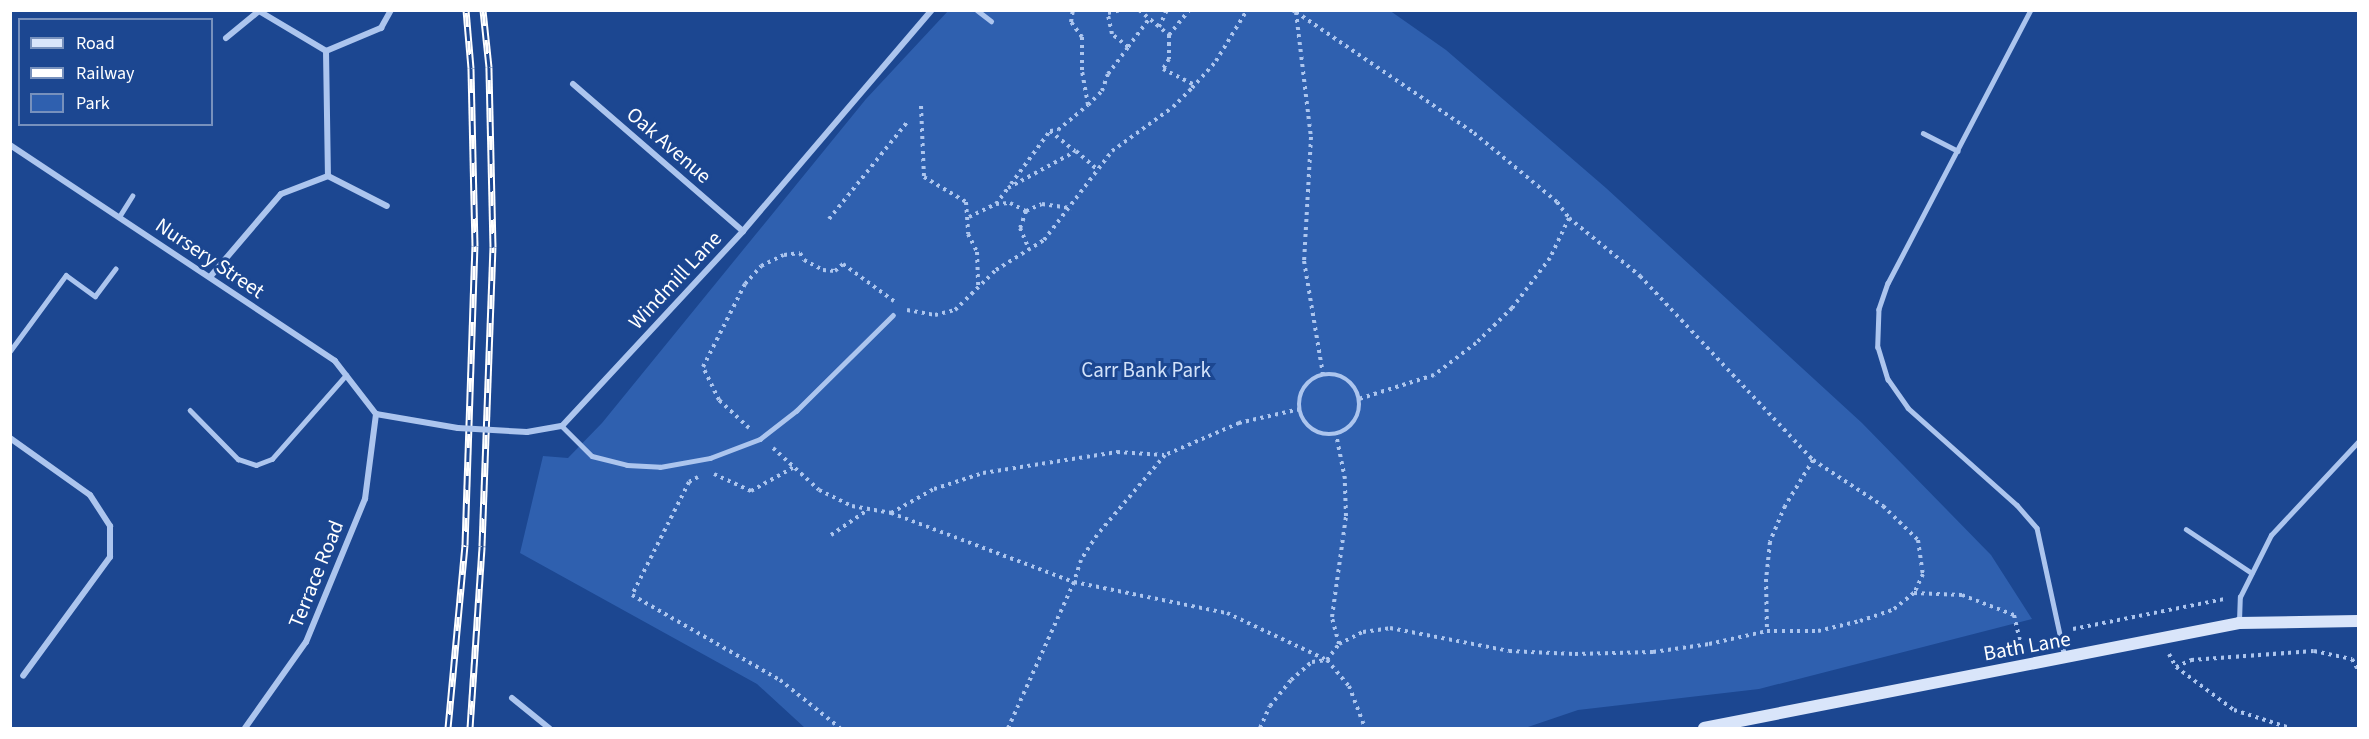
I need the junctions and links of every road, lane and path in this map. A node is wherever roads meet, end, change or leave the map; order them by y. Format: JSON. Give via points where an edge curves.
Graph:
{"nodes":[{"id":1,"x":391,"y":10,"type":"edge"},
{"id":2,"x":932,"y":10,"type":"edge"},
{"id":3,"x":977,"y":10,"type":"edge"},
{"id":4,"x":1073,"y":10,"type":"edge"},
{"id":5,"x":1121,"y":10,"type":"edge"},
{"id":6,"x":1139,"y":10,"type":"edge"},
{"id":7,"x":1167,"y":10,"type":"edge"},
{"id":8,"x":1189,"y":10,"type":"edge"},
{"id":9,"x":1248,"y":10,"type":"edge"},
{"id":10,"x":2031,"y":10,"type":"edge"},
{"id":11,"x":1294,"y":11,"type":"edge"},
{"id":12,"x":1108,"y":12,"type":"edge"},
{"id":13,"x":1149,"y":19,"type":"junction"},
{"id":14,"x":990,"y":21,"type":"dead end"},
{"id":15,"x":1159,"y":27,"type":"junction"},
{"id":16,"x":1169,"y":35,"type":"junction"},
{"id":17,"x":225,"y":38,"type":"dead end"},
{"id":18,"x":1128,"y":47,"type":"junction"},
{"id":19,"x":326,"y":51,"type":"junction"},
{"id":20,"x":573,"y":84,"type":"dead end"},
{"id":21,"x":1194,"y":85,"type":"junction"},
{"id":22,"x":1088,"y":105,"type":"junction"},
{"id":23,"x":921,"y":106,"type":"dead end"},
{"id":24,"x":908,"y":121,"type":"dead end"},
{"id":25,"x":1050,"y":131,"type":"junction"},
{"id":26,"x":1923,"y":133,"type":"dead end"},
{"id":27,"x":10,"y":145,"type":"edge"},
{"id":28,"x":1076,"y":151,"type":"junction"},
{"id":29,"x":1958,"y":151,"type":"junction"},
{"id":30,"x":1097,"y":169,"type":"junction"},
{"id":31,"x":328,"y":176,"type":"junction"},
{"id":32,"x":1009,"y":187,"type":"junction"},
{"id":33,"x":132,"y":196,"type":"dead end"},
{"id":34,"x":996,"y":204,"type":"junction"},
{"id":35,"x":387,"y":206,"type":"dead end"},
{"id":36,"x":1072,"y":207,"type":"junction"},
{"id":37,"x":1026,"y":211,"type":"junction"},
{"id":38,"x":969,"y":216,"type":"junction"},
{"id":39,"x":119,"y":217,"type":"junction"},
{"id":40,"x":1569,"y":218,"type":"junction"},
{"id":41,"x":829,"y":219,"type":"dead end"},
{"id":42,"x":743,"y":231,"type":"junction"},
{"id":43,"x":1029,"y":249,"type":"junction"},
{"id":44,"x":115,"y":269,"type":"dead end"},
{"id":45,"x":210,"y":277,"type":"junction"},
{"id":46,"x":978,"y":286,"type":"junction"},
{"id":47,"x":893,"y":315,"type":"dead end"},
{"id":48,"x":10,"y":351,"type":"edge"},
{"id":49,"x":346,"y":375,"type":"junction"},
{"id":50,"x":1323,"y":375,"type":"junction"},
{"id":51,"x":1359,"y":399,"type":"junction"},
{"id":52,"x":1299,"y":409,"type":"junction"},
{"id":53,"x":190,"y":410,"type":"dead end"},
{"id":54,"x":376,"y":414,"type":"junction"},
{"id":55,"x":562,"y":426,"type":"junction"},
{"id":56,"x":1336,"y":434,"type":"junction"},
{"id":57,"x":10,"y":438,"type":"edge"},
{"id":58,"x":760,"y":439,"type":"junction"},
{"id":59,"x":2358,"y":442,"type":"edge"},
{"id":60,"x":1165,"y":455,"type":"junction"},
{"id":61,"x":1814,"y":460,"type":"junction"},
{"id":62,"x":796,"y":466,"type":"junction"},
{"id":63,"x":710,"y":475,"type":"dead end"},
{"id":64,"x":702,"y":476,"type":"dead end"},
{"id":65,"x":869,"y":509,"type":"junction"},
{"id":66,"x":891,"y":513,"type":"junction"},
{"id":67,"x":2186,"y":529,"type":"dead end"},
{"id":68,"x":831,"y":535,"type":"dead end"},
{"id":69,"x":2252,"y":573,"type":"junction"},
{"id":70,"x":1074,"y":582,"type":"junction"},
{"id":71,"x":1914,"y":592,"type":"junction"},
{"id":72,"x":2240,"y":597,"type":"junction"},
{"id":73,"x":2155,"y":614,"type":"junction"},
{"id":74,"x":2358,"y":621,"type":"edge"},
{"id":75,"x":2239,"y":623,"type":"junction"},
{"id":76,"x":1767,"y":631,"type":"junction"},
{"id":77,"x":2061,"y":631,"type":"junction"},
{"id":78,"x":2161,"y":638,"type":"junction"},
{"id":79,"x":1339,"y":644,"type":"junction"},
{"id":80,"x":1327,"y":660,"type":"junction"},
{"id":81,"x":2066,"y":660,"type":"junction"},
{"id":82,"x":2025,"y":667,"type":"junction"},
{"id":83,"x":2176,"y":667,"type":"junction"},
{"id":84,"x":2358,"y":669,"type":"edge"},
{"id":85,"x":23,"y":676,"type":"dead end"},
{"id":86,"x":512,"y":698,"type":"dead end"},
{"id":87,"x":245,"y":729,"type":"edge"},
{"id":88,"x":549,"y":729,"type":"edge"},
{"id":89,"x":840,"y":729,"type":"edge"},
{"id":90,"x":1008,"y":729,"type":"edge"},
{"id":91,"x":1260,"y":729,"type":"edge"},
{"id":92,"x":1365,"y":729,"type":"edge"},
{"id":93,"x":1704,"y":729,"type":"edge"},
{"id":94,"x":2290,"y":729,"type":"edge"}],
"edges":[{"from":1,"to":19,"type":"street","via":[[381,28]]},
{"from":2,"to":42,"type":"street","name":"Windmill Lane"},
{"from":3,"to":14,"type":"lane"},
{"from":4,"to":22,"type":"path","via":[[1071,22],[1082,37]]},
{"from":5,"to":12,"type":"path"},
{"from":6,"to":13,"type":"path"},
{"from":7,"to":15,"type":"path"},
{"from":8,"to":16,"type":"path"},
{"from":9,"to":21,"type":"path","via":[[1216,61]]},
{"from":10,"to":29,"type":"lane"},
{"from":11,"to":40,"type":"path","via":[[1474,133],[1557,201]]},
{"from":11,"to":50,"type":"path","via":[[1311,137],[1304,261]]},
{"from":12,"to":18,"type":"path","via":[[1112,34]]},
{"from":13,"to":15,"type":"path"},
{"from":13,"to":18,"type":"path"},
{"from":15,"to":16,"type":"path"},
{"from":16,"to":21,"type":"path","via":[[1169,59],[1163,69]]},
{"from":17,"to":19,"type":"street","via":[[259,11]]},
{"from":18,"to":22,"type":"path","via":[[1108,74],[1102,91]]},
{"from":19,"to":31,"type":"street"},
{"from":20,"to":42,"type":"street","name":"Oak Avenue"},
{"from":21,"to":30,"type":"path","via":[[1173,107],[1112,151]]},
{"from":22,"to":25,"type":"path","via":[[1058,130]]},
{"from":23,"to":38,"type":"path","via":[[924,177],[966,202]]},
{"from":24,"to":41,"type":"path"},
{"from":25,"to":28,"type":"path"},
{"from":25,"to":32,"type":"path"},
{"from":26,"to":29,"type":"lane"},
{"from":27,"to":39,"type":"street","name":"Nursery Street"},
{"from":28,"to":30,"type":"path"},
{"from":28,"to":32,"type":"path"},
{"from":29,"to":77,"type":"lane","via":[[1888,283],[1879,309],[1878,347],[1888,379],[1908,408],[2017,505],[2037,528]]},
{"from":30,"to":36,"type":"path"},
{"from":31,"to":35,"type":"street"},
{"from":31,"to":45,"type":"street","via":[[281,194]]},
{"from":32,"to":34,"type":"path"},
{"from":33,"to":39,"type":"lane"},
{"from":34,"to":37,"type":"path","via":[[1010,203]]},
{"from":34,"to":38,"type":"path"},
{"from":36,"to":37,"type":"path","via":[[1041,204]]},
{"from":36,"to":43,"type":"path","via":[[1044,240]]},
{"from":37,"to":43,"type":"path","via":[[1020,228]]},
{"from":38,"to":46,"type":"path","via":[[968,234],[977,252]]},
{"from":39,"to":45,"type":"street","name":"Nursery Street"},
{"from":40,"to":51,"type":"path","via":[[1550,258],[1512,308],[1476,343],[1434,375]]},
{"from":40,"to":61,"type":"path","via":[[1640,276]]},
{"from":42,"to":55,"type":"street","name":"Windmill Lane"},
{"from":43,"to":46,"type":"path"},
{"from":44,"to":48,"type":"lane","via":[[95,296],[66,275]]},
{"from":45,"to":49,"type":"street","name":"Nursery Street","via":[[335,361]]},
{"from":46,"to":58,"type":"path","via":[[955,310],[917,315],[843,264],[835,271],[823,270],[804,260],[800,253],[784,255],[761,266],[745,284],[703,367],[719,400]]},
{"from":47,"to":58,"type":"lane","via":[[796,411]]},
{"from":49,"to":53,"type":"lane","via":[[272,459],[256,465],[238,459]]},
{"from":49,"to":54,"type":"street","name":"Nursery Street"},
{"from":50,"to":51,"type":"path","via":[[1350,382]]},
{"from":50,"to":52,"type":"path","via":[[1302,391]]},
{"from":51,"to":56,"type":"path","via":[[1352,425]]},
{"from":52,"to":56,"type":"path","via":[[1308,426],[1317,432]]},
{"from":52,"to":60,"type":"path","via":[[1239,423]]},
{"from":54,"to":55,"type":"street","bridge":true,"via":[[458,428],[527,432]]},
{"from":54,"to":87,"type":"street","name":"Terrace Road","via":[[364,499],[306,642]]},
{"from":55,"to":58,"type":"lane","via":[[592,456],[627,465],[660,467],[710,458]]},
{"from":56,"to":79,"type":"path","via":[[1345,480],[1346,516],[1332,617]]},
{"from":57,"to":85,"type":"street","via":[[90,495],[110,526],[110,557]]},
{"from":58,"to":62,"type":"path"},
{"from":59,"to":69,"type":"lane","via":[[2271,535]]},
{"from":60,"to":66,"type":"path","via":[[1117,452],[983,474],[934,489]]},
{"from":60,"to":70,"type":"path","via":[[1097,535],[1081,560]]},
{"from":61,"to":71,"type":"path","via":[[1883,506],[1918,540],[1923,574]]},
{"from":61,"to":76,"type":"path","via":[[1785,506],[1770,542]]},
{"from":62,"to":63,"type":"path","via":[[751,491],[717,474]]},
{"from":62,"to":65,"type":"path","via":[[819,490],[852,506]]},
{"from":64,"to":89,"type":"path","via":[[689,482],[632,595],[780,680]]},
{"from":65,"to":66,"type":"path"},
{"from":65,"to":68,"type":"path"},
{"from":66,"to":70,"type":"path"},
{"from":67,"to":69,"type":"lane"},
{"from":69,"to":72,"type":"lane"},
{"from":70,"to":80,"type":"path","via":[[1227,613]]},
{"from":70,"to":90,"type":"path"},
{"from":71,"to":76,"type":"path","via":[[1894,609],[1860,621],[1818,631]]},
{"from":71,"to":82,"type":"path","via":[[1962,595],[2014,615]]},
{"from":72,"to":73,"type":"path"},
{"from":72,"to":75,"type":"lane"},
{"from":73,"to":77,"type":"path"},
{"from":73,"to":78,"type":"path"},
{"from":74,"to":75,"type":"main road","name":"Bath Lane"},
{"from":75,"to":78,"type":"main road","name":"Bath Lane"},
{"from":76,"to":79,"type":"path","via":[[1664,650],[1575,654],[1509,651],[1390,628],[1363,632]]},
{"from":77,"to":81,"type":"lane"},
{"from":78,"to":81,"type":"main road","name":"Bath Lane"},
{"from":78,"to":83,"type":"path"},
{"from":79,"to":80,"type":"path"},
{"from":80,"to":91,"type":"path","via":[[1312,662],[1291,680],[1270,706]]},
{"from":80,"to":92,"type":"path","via":[[1349,686]]},
{"from":81,"to":82,"type":"main road","name":"Bath Lane"},
{"from":82,"to":93,"type":"main road","name":"Bath Lane"},
{"from":83,"to":84,"type":"path","via":[[2191,660],[2314,651],[2352,659]]},
{"from":83,"to":94,"type":"path","via":[[2234,710]]},
{"from":86,"to":88,"type":"street"}]}
